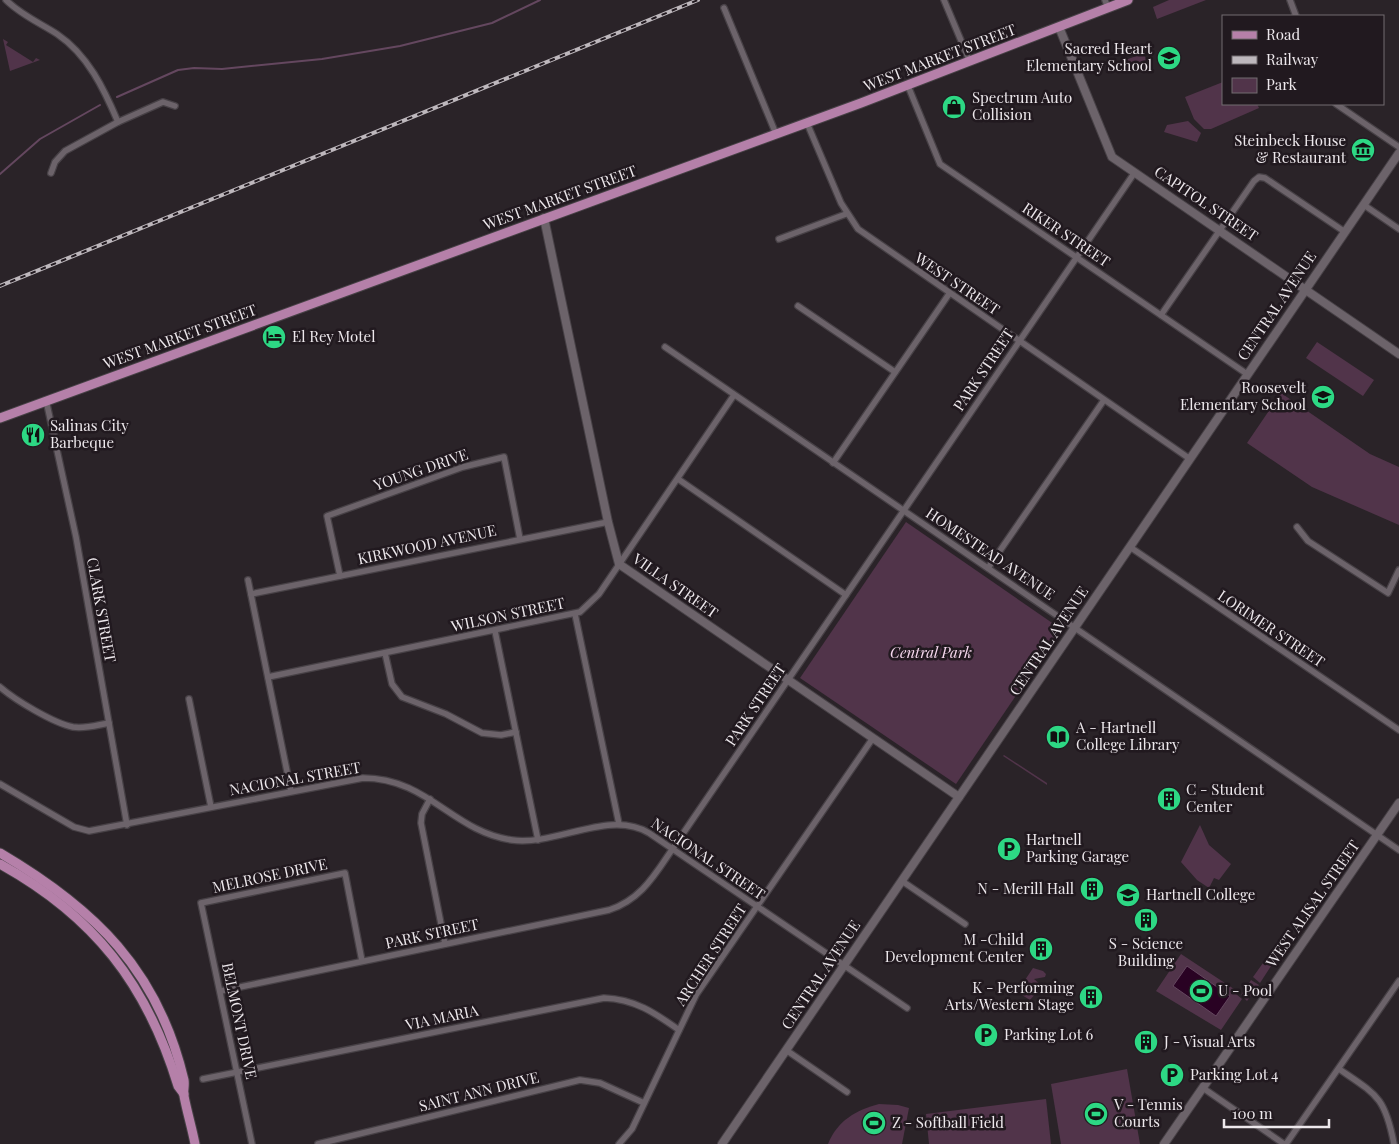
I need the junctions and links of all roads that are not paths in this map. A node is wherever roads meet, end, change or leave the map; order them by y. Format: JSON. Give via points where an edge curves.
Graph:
{"nodes":[{"id":1,"x":6,"y":0,"type":"edge"},
{"id":2,"x":944,"y":0,"type":"edge"},
{"id":3,"x":1128,"y":0,"type":"edge"},
{"id":4,"x":1290,"y":0,"type":"edge"},
{"id":5,"x":1106,"y":4,"type":"edge"},
{"id":6,"x":724,"y":8,"type":"dead end"},
{"id":7,"x":1296,"y":15,"type":"edge"},
{"id":8,"x":1059,"y":27,"type":"junction"},
{"id":9,"x":970,"y":62,"type":"junction"},
{"id":10,"x":908,"y":86,"type":"junction"},
{"id":11,"x":1337,"y":105,"type":"edge"},
{"id":12,"x":175,"y":106,"type":"dead end"},
{"id":13,"x":118,"y":122,"type":"junction"},
{"id":14,"x":807,"y":123,"type":"junction"},
{"id":15,"x":776,"y":134,"type":"junction"},
{"id":16,"x":1399,"y":147,"type":"edge"},
{"id":17,"x":1399,"y":153,"type":"edge"},
{"id":18,"x":1135,"y":172,"type":"junction"},
{"id":19,"x":51,"y":173,"type":"dead end"},
{"id":20,"x":1364,"y":205,"type":"junction"},
{"id":21,"x":846,"y":214,"type":"junction"},
{"id":22,"x":544,"y":218,"type":"junction"},
{"id":23,"x":1399,"y":228,"type":"edge"},
{"id":24,"x":1220,"y":230,"type":"junction"},
{"id":25,"x":1345,"y":232,"type":"junction"},
{"id":26,"x":779,"y":239,"type":"dead end"},
{"id":27,"x":1077,"y":257,"type":"junction"},
{"id":28,"x":1306,"y":289,"type":"junction"},
{"id":29,"x":949,"y":294,"type":"junction"},
{"id":30,"x":798,"y":306,"type":"dead end"},
{"id":31,"x":1161,"y":315,"type":"junction"},
{"id":32,"x":1019,"y":341,"type":"junction"},
{"id":33,"x":665,"y":347,"type":"dead end"},
{"id":34,"x":1399,"y":354,"type":"edge"},
{"id":35,"x":895,"y":372,"type":"junction"},
{"id":36,"x":1247,"y":374,"type":"junction"},
{"id":37,"x":734,"y":395,"type":"junction"},
{"id":38,"x":46,"y":400,"type":"junction"},
{"id":39,"x":1104,"y":400,"type":"junction"},
{"id":40,"x":0,"y":418,"type":"edge"},
{"id":41,"x":1190,"y":459,"type":"junction"},
{"id":42,"x":833,"y":463,"type":"junction"},
{"id":43,"x":678,"y":479,"type":"junction"},
{"id":44,"x":904,"y":511,"type":"junction"},
{"id":45,"x":608,"y":522,"type":"junction"},
{"id":46,"x":1297,"y":527,"type":"dead end"},
{"id":47,"x":520,"y":539,"type":"junction"},
{"id":48,"x":1130,"y":548,"type":"junction"},
{"id":49,"x":619,"y":564,"type":"junction"},
{"id":50,"x":988,"y":568,"type":"junction"},
{"id":51,"x":1399,"y":570,"type":"edge"},
{"id":52,"x":340,"y":576,"type":"junction"},
{"id":53,"x":248,"y":580,"type":"dead end"},
{"id":54,"x":251,"y":594,"type":"junction"},
{"id":55,"x":846,"y":595,"type":"junction"},
{"id":56,"x":575,"y":614,"type":"junction"},
{"id":57,"x":1075,"y":627,"type":"junction"},
{"id":58,"x":495,"y":631,"type":"junction"},
{"id":59,"x":385,"y":653,"type":"junction"},
{"id":60,"x":268,"y":676,"type":"junction"},
{"id":61,"x":788,"y":680,"type":"junction"},
{"id":62,"x":0,"y":687,"type":"edge"},
{"id":63,"x":189,"y":699,"type":"dead end"},
{"id":64,"x":109,"y":723,"type":"junction"},
{"id":65,"x":1399,"y":730,"type":"edge"},
{"id":66,"x":516,"y":732,"type":"junction"},
{"id":67,"x":873,"y":738,"type":"junction"},
{"id":68,"x":0,"y":784,"type":"edge"},
{"id":69,"x":291,"y":791,"type":"junction"},
{"id":70,"x":959,"y":797,"type":"junction"},
{"id":71,"x":430,"y":799,"type":"junction"},
{"id":72,"x":1399,"y":804,"type":"edge"},
{"id":73,"x":211,"y":807,"type":"junction"},
{"id":74,"x":619,"y":824,"type":"junction"},
{"id":75,"x":126,"y":825,"type":"junction"},
{"id":76,"x":1378,"y":835,"type":"junction"},
{"id":77,"x":538,"y":840,"type":"junction"},
{"id":78,"x":673,"y":849,"type":"junction"},
{"id":79,"x":1399,"y":850,"type":"edge"},
{"id":80,"x":0,"y":854,"type":"edge"},
{"id":81,"x":0,"y":864,"type":"edge"},
{"id":82,"x":902,"y":881,"type":"junction"},
{"id":83,"x":201,"y":903,"type":"joint"},
{"id":84,"x":757,"y":907,"type":"junction"},
{"id":85,"x":965,"y":924,"type":"dead end"},
{"id":86,"x":446,"y":944,"type":"junction"},
{"id":87,"x":362,"y":961,"type":"junction"},
{"id":88,"x":844,"y":966,"type":"junction"},
{"id":89,"x":1399,"y":981,"type":"edge"},
{"id":90,"x":220,"y":991,"type":"junction"},
{"id":91,"x":907,"y":1008,"type":"dead end"},
{"id":92,"x":679,"y":1030,"type":"junction"},
{"id":93,"x":786,"y":1050,"type":"junction"},
{"id":94,"x":1339,"y":1069,"type":"junction"},
{"id":95,"x":238,"y":1072,"type":"junction"},
{"id":96,"x":203,"y":1079,"type":"dead end"},
{"id":97,"x":1204,"y":1088,"type":"junction"},
{"id":98,"x":847,"y":1092,"type":"dead end"},
{"id":99,"x":184,"y":1094,"type":"junction"},
{"id":100,"x":644,"y":1103,"type":"junction"},
{"id":101,"x":195,"y":1144,"type":"edge"},
{"id":102,"x":252,"y":1144,"type":"edge"},
{"id":103,"x":318,"y":1144,"type":"edge"},
{"id":104,"x":619,"y":1144,"type":"edge"},
{"id":105,"x":722,"y":1144,"type":"edge"},
{"id":106,"x":1164,"y":1144,"type":"edge"},
{"id":107,"x":1285,"y":1144,"type":"edge"},
{"id":108,"x":1394,"y":1144,"type":"edge"}],
"edges":[{"from":1,"to":13,"type":"street","via":[[76,50],[97,78]]},
{"from":2,"to":9,"type":"street"},
{"from":3,"to":5,"type":"main road","name":"WEST MARKET STREET"},
{"from":4,"to":7,"type":"street"},
{"from":5,"to":8,"type":"main road","name":"WEST MARKET STREET"},
{"from":6,"to":15,"type":"street"},
{"from":8,"to":9,"type":"main road","name":"WEST MARKET STREET"},
{"from":8,"to":18,"type":"street","name":"CAPITOL STREET","via":[[1112,157]]},
{"from":9,"to":10,"type":"main road","name":"WEST MARKET STREET"},
{"from":10,"to":14,"type":"main road","name":"WEST MARKET STREET"},
{"from":10,"to":27,"type":"street","name":"RIKER STREET","via":[[940,164]]},
{"from":11,"to":16,"type":"street"},
{"from":12,"to":13,"type":"street","via":[[163,102]]},
{"from":13,"to":19,"type":"street","via":[[65,151],[55,162]]},
{"from":14,"to":15,"type":"main road","name":"WEST MARKET STREET"},
{"from":14,"to":21,"type":"street","name":"WEST STREET"},
{"from":15,"to":22,"type":"main road","name":"WEST MARKET STREET"},
{"from":17,"to":20,"type":"street","name":"CENTRAL AVENUE"},
{"from":18,"to":24,"type":"street","name":"CAPITOL STREET"},
{"from":18,"to":27,"type":"street","name":"PARK STREET"},
{"from":20,"to":23,"type":"street"},
{"from":20,"to":25,"type":"street","name":"CENTRAL AVENUE"},
{"from":21,"to":26,"type":"street"},
{"from":21,"to":29,"type":"street","name":"WEST STREET","via":[[868,237]]},
{"from":22,"to":38,"type":"main road","name":"WEST MARKET STREET"},
{"from":22,"to":45,"type":"street","name":"VILLA STREET"},
{"from":24,"to":25,"type":"street","via":[[1259,177]]},
{"from":24,"to":28,"type":"street","name":"CAPITOL STREET"},
{"from":24,"to":31,"type":"street"},
{"from":25,"to":28,"type":"street","name":"CENTRAL AVENUE"},
{"from":27,"to":31,"type":"street","name":"RIKER STREET"},
{"from":27,"to":32,"type":"street","name":"PARK STREET"},
{"from":28,"to":34,"type":"street","name":"CAPITOL STREET"},
{"from":28,"to":36,"type":"street","name":"CENTRAL AVENUE"},
{"from":29,"to":32,"type":"street","name":"WEST STREET"},
{"from":29,"to":35,"type":"street"},
{"from":30,"to":35,"type":"street"},
{"from":31,"to":36,"type":"street","name":"RIKER STREET"},
{"from":32,"to":39,"type":"street","name":"WEST STREET"},
{"from":32,"to":44,"type":"street","name":"PARK STREET"},
{"from":33,"to":37,"type":"street","name":"HOMESTEAD AVENUE"},
{"from":35,"to":42,"type":"street"},
{"from":36,"to":41,"type":"street","name":"CENTRAL AVENUE"},
{"from":37,"to":42,"type":"street","name":"HOMESTEAD AVENUE"},
{"from":37,"to":43,"type":"street","name":"WILSON STREET"},
{"from":38,"to":40,"type":"main road","name":"WEST MARKET STREET"},
{"from":38,"to":64,"type":"street","name":"CLARK STREET","via":[[76,537]]},
{"from":39,"to":41,"type":"street","name":"WEST STREET"},
{"from":39,"to":50,"type":"street"},
{"from":41,"to":48,"type":"street","name":"CENTRAL AVENUE"},
{"from":42,"to":44,"type":"street","name":"HOMESTEAD AVENUE"},
{"from":43,"to":49,"type":"street","name":"WILSON STREET"},
{"from":43,"to":55,"type":"street"},
{"from":44,"to":50,"type":"street","name":"HOMESTEAD AVENUE"},
{"from":44,"to":55,"type":"street","name":"PARK STREET"},
{"from":45,"to":47,"type":"street","name":"KIRKWOOD AVENUE"},
{"from":45,"to":49,"type":"street","name":"VILLA STREET"},
{"from":46,"to":51,"type":"street","via":[[1308,541],[1388,593]]},
{"from":47,"to":52,"type":"street","name":"KIRKWOOD AVENUE"},
{"from":47,"to":52,"type":"street","name":"YOUNG DRIVE","via":[[504,457],[463,467],[327,516]]},
{"from":48,"to":57,"type":"street","name":"CENTRAL AVENUE"},
{"from":48,"to":65,"type":"street","name":"LORIMER STREET"},
{"from":49,"to":56,"type":"street","name":"WILSON STREET","via":[[594,600]]},
{"from":49,"to":61,"type":"street","name":"VILLA STREET"},
{"from":50,"to":57,"type":"street","name":"HOMESTEAD AVENUE"},
{"from":52,"to":54,"type":"street","name":"KIRKWOOD AVENUE"},
{"from":53,"to":54,"type":"street"},
{"from":54,"to":60,"type":"street"},
{"from":55,"to":61,"type":"street","name":"PARK STREET"},
{"from":56,"to":58,"type":"street","name":"WILSON STREET"},
{"from":56,"to":74,"type":"street"},
{"from":57,"to":70,"type":"street","name":"CENTRAL AVENUE"},
{"from":57,"to":76,"type":"street","name":"HOMESTEAD AVENUE"},
{"from":58,"to":59,"type":"street","name":"WILSON STREET"},
{"from":58,"to":66,"type":"street"},
{"from":59,"to":60,"type":"street","name":"WILSON STREET"},
{"from":59,"to":66,"type":"street","via":[[392,684],[402,697],[446,714],[482,733],[501,735]]},
{"from":60,"to":69,"type":"street"},
{"from":61,"to":67,"type":"street","name":"VILLA STREET"},
{"from":61,"to":78,"type":"street","name":"PARK STREET"},
{"from":62,"to":64,"type":"street","via":[[67,725],[86,727]]},
{"from":63,"to":73,"type":"street"},
{"from":64,"to":75,"type":"street","name":"CLARK STREET"},
{"from":66,"to":77,"type":"street"},
{"from":67,"to":70,"type":"street","name":"VILLA STREET"},
{"from":67,"to":84,"type":"street","name":"ARCHER STREET"},
{"from":68,"to":75,"type":"street","name":"NACIONAL STREET","via":[[80,829]]},
{"from":69,"to":71,"type":"street","name":"NACIONAL STREET","via":[[370,778],[401,784]]},
{"from":69,"to":73,"type":"street","name":"NACIONAL STREET"},
{"from":70,"to":82,"type":"street","name":"CENTRAL AVENUE"},
{"from":71,"to":77,"type":"street","name":"NACIONAL STREET","via":[[488,834],[518,841]]},
{"from":71,"to":86,"type":"street","via":[[420,823]]},
{"from":72,"to":76,"type":"street","name":"WEST ALISAL STREET"},
{"from":73,"to":75,"type":"street","name":"NACIONAL STREET"},
{"from":74,"to":77,"type":"street","name":"NACIONAL STREET"},
{"from":74,"to":78,"type":"street","name":"NACIONAL STREET","via":[[644,829]]},
{"from":76,"to":79,"type":"street","name":"HOMESTEAD AVENUE"},
{"from":76,"to":97,"type":"street","name":"WEST ALISAL STREET"},
{"from":78,"to":84,"type":"street","name":"NACIONAL STREET"},
{"from":78,"to":86,"type":"street","name":"PARK STREET","via":[[644,890],[616,908]]},
{"from":80,"to":99,"type":"main road","via":[[67,896],[107,934],[133,966],[163,1018],[185,1084]]},
{"from":81,"to":99,"type":"main road","via":[[61,903],[89,927],[126,971],[152,1016],[178,1086]]},
{"from":82,"to":85,"type":"street"},
{"from":82,"to":88,"type":"street","name":"CENTRAL AVENUE"},
{"from":83,"to":87,"type":"street","name":"MELROSE DRIVE","via":[[344,873]]},
{"from":83,"to":90,"type":"street","name":"BELMONT DRIVE"},
{"from":84,"to":88,"type":"street","name":"NACIONAL STREET"},
{"from":84,"to":92,"type":"street","name":"ARCHER STREET","via":[[700,991]]},
{"from":86,"to":87,"type":"street","name":"PARK STREET"},
{"from":87,"to":90,"type":"street","name":"PARK STREET"},
{"from":88,"to":91,"type":"street","name":"NACIONAL STREET"},
{"from":88,"to":93,"type":"street","name":"CENTRAL AVENUE"},
{"from":89,"to":94,"type":"street"},
{"from":90,"to":95,"type":"street","name":"BELMONT DRIVE"},
{"from":92,"to":95,"type":"street","name":"VIA MARIA","via":[[641,1006],[604,998]]},
{"from":92,"to":100,"type":"street","name":"ARCHER STREET"},
{"from":93,"to":98,"type":"street"},
{"from":93,"to":105,"type":"street","name":"CENTRAL AVENUE"},
{"from":94,"to":107,"type":"street"},
{"from":94,"to":108,"type":"street","via":[[1378,1098],[1388,1114]]},
{"from":95,"to":96,"type":"street","name":"VIA MARIA"},
{"from":95,"to":102,"type":"street","name":"BELMONT DRIVE"},
{"from":97,"to":106,"type":"street","name":"WEST ALISAL STREET"},
{"from":97,"to":107,"type":"street"},
{"from":99,"to":101,"type":"main road"},
{"from":100,"to":103,"type":"street","name":"SAINT ANN DRIVE","via":[[600,1083],[580,1080]]},
{"from":100,"to":104,"type":"street","name":"ARCHER STREET","via":[[632,1129]]}]}
